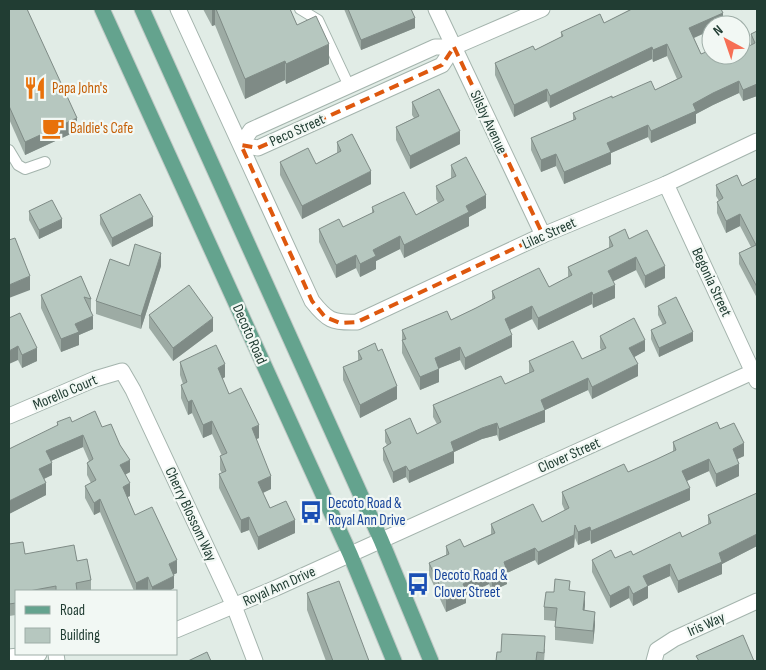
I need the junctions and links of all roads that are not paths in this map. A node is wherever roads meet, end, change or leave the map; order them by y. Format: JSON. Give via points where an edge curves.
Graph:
{"nodes":[{"id":1,"x":102,"y":9,"type":"edge"},
{"id":2,"x":142,"y":9,"type":"edge"},
{"id":3,"x":178,"y":9,"type":"edge"},
{"id":4,"x":300,"y":9,"type":"edge"},
{"id":5,"x":436,"y":9,"type":"edge"},
{"id":6,"x":542,"y":9,"type":"edge"},
{"id":7,"x":454,"y":47,"type":"junction"},
{"id":8,"x":349,"y":86,"type":"junction"},
{"id":9,"x":757,"y":141,"type":"edge"},
{"id":10,"x":241,"y":145,"type":"junction"},
{"id":11,"x":9,"y":150,"type":"edge"},
{"id":12,"x":46,"y":162,"type":"dead end"},
{"id":13,"x":666,"y":184,"type":"junction"},
{"id":14,"x":542,"y":235,"type":"junction"},
{"id":15,"x":122,"y":370,"type":"joint"},
{"id":16,"x":756,"y":374,"type":"edge"},
{"id":17,"x":9,"y":416,"type":"edge"},
{"id":18,"x":381,"y":540,"type":"junction"},
{"id":19,"x":350,"y":554,"type":"junction"},
{"id":20,"x":757,"y":601,"type":"edge"},
{"id":21,"x":234,"y":606,"type":"junction"},
{"id":22,"x":178,"y":629,"type":"edge"},
{"id":23,"x":28,"y":655,"type":"edge"},
{"id":24,"x":656,"y":656,"type":"edge"},
{"id":25,"x":9,"y":657,"type":"edge"},
{"id":26,"x":255,"y":661,"type":"edge"},
{"id":27,"x":394,"y":661,"type":"edge"},
{"id":28,"x":431,"y":661,"type":"edge"}],
"edges":[{"from":1,"to":19,"type":"main road","name":"Decoto Road"},
{"from":2,"to":18,"type":"main road"},
{"from":3,"to":10,"type":"street"},
{"from":4,"to":8,"type":"lane","via":[[318,20]]},
{"from":5,"to":7,"type":"street","name":"Silsby Avenue"},
{"from":6,"to":7,"type":"street","name":"Peco Street"},
{"from":7,"to":8,"type":"street","name":"Peco Street","via":[[435,47]]},
{"from":7,"to":10,"type":"street","name":"Peco Street","via":[[442,65],[258,148]]},
{"from":7,"to":14,"type":"street","name":"Silsby Avenue"},
{"from":8,"to":10,"type":"street","name":"Peco Street","via":[[249,130]]},
{"from":9,"to":13,"type":"street","name":"Lilac Street"},
{"from":10,"to":14,"type":"street","name":"Lilac Street","via":[[312,301],[325,317],[340,323],[357,322]]},
{"from":11,"to":12,"type":"lane","via":[[18,165],[25,169]]},
{"from":13,"to":14,"type":"street","name":"Lilac Street"},
{"from":13,"to":16,"type":"street","name":"Begonia Street"},
{"from":15,"to":17,"type":"street","name":"Morello Court"},
{"from":15,"to":21,"type":"street","name":"Cherry Blossom Way"},
{"from":16,"to":18,"type":"street","name":"Clover Street"},
{"from":18,"to":19,"type":"street","name":"Royal Ann Drive"},
{"from":18,"to":28,"type":"main road"},
{"from":19,"to":21,"type":"street","name":"Royal Ann Drive"},
{"from":19,"to":27,"type":"main road","name":"Decoto Road"},
{"from":20,"to":24,"type":"street","name":"Iris Way","via":[[674,638]]},
{"from":21,"to":22,"type":"street","name":"Royal Ann Drive"},
{"from":21,"to":26,"type":"street","name":"Cherry Blossom Way"},
{"from":23,"to":25,"type":"street"}]}
